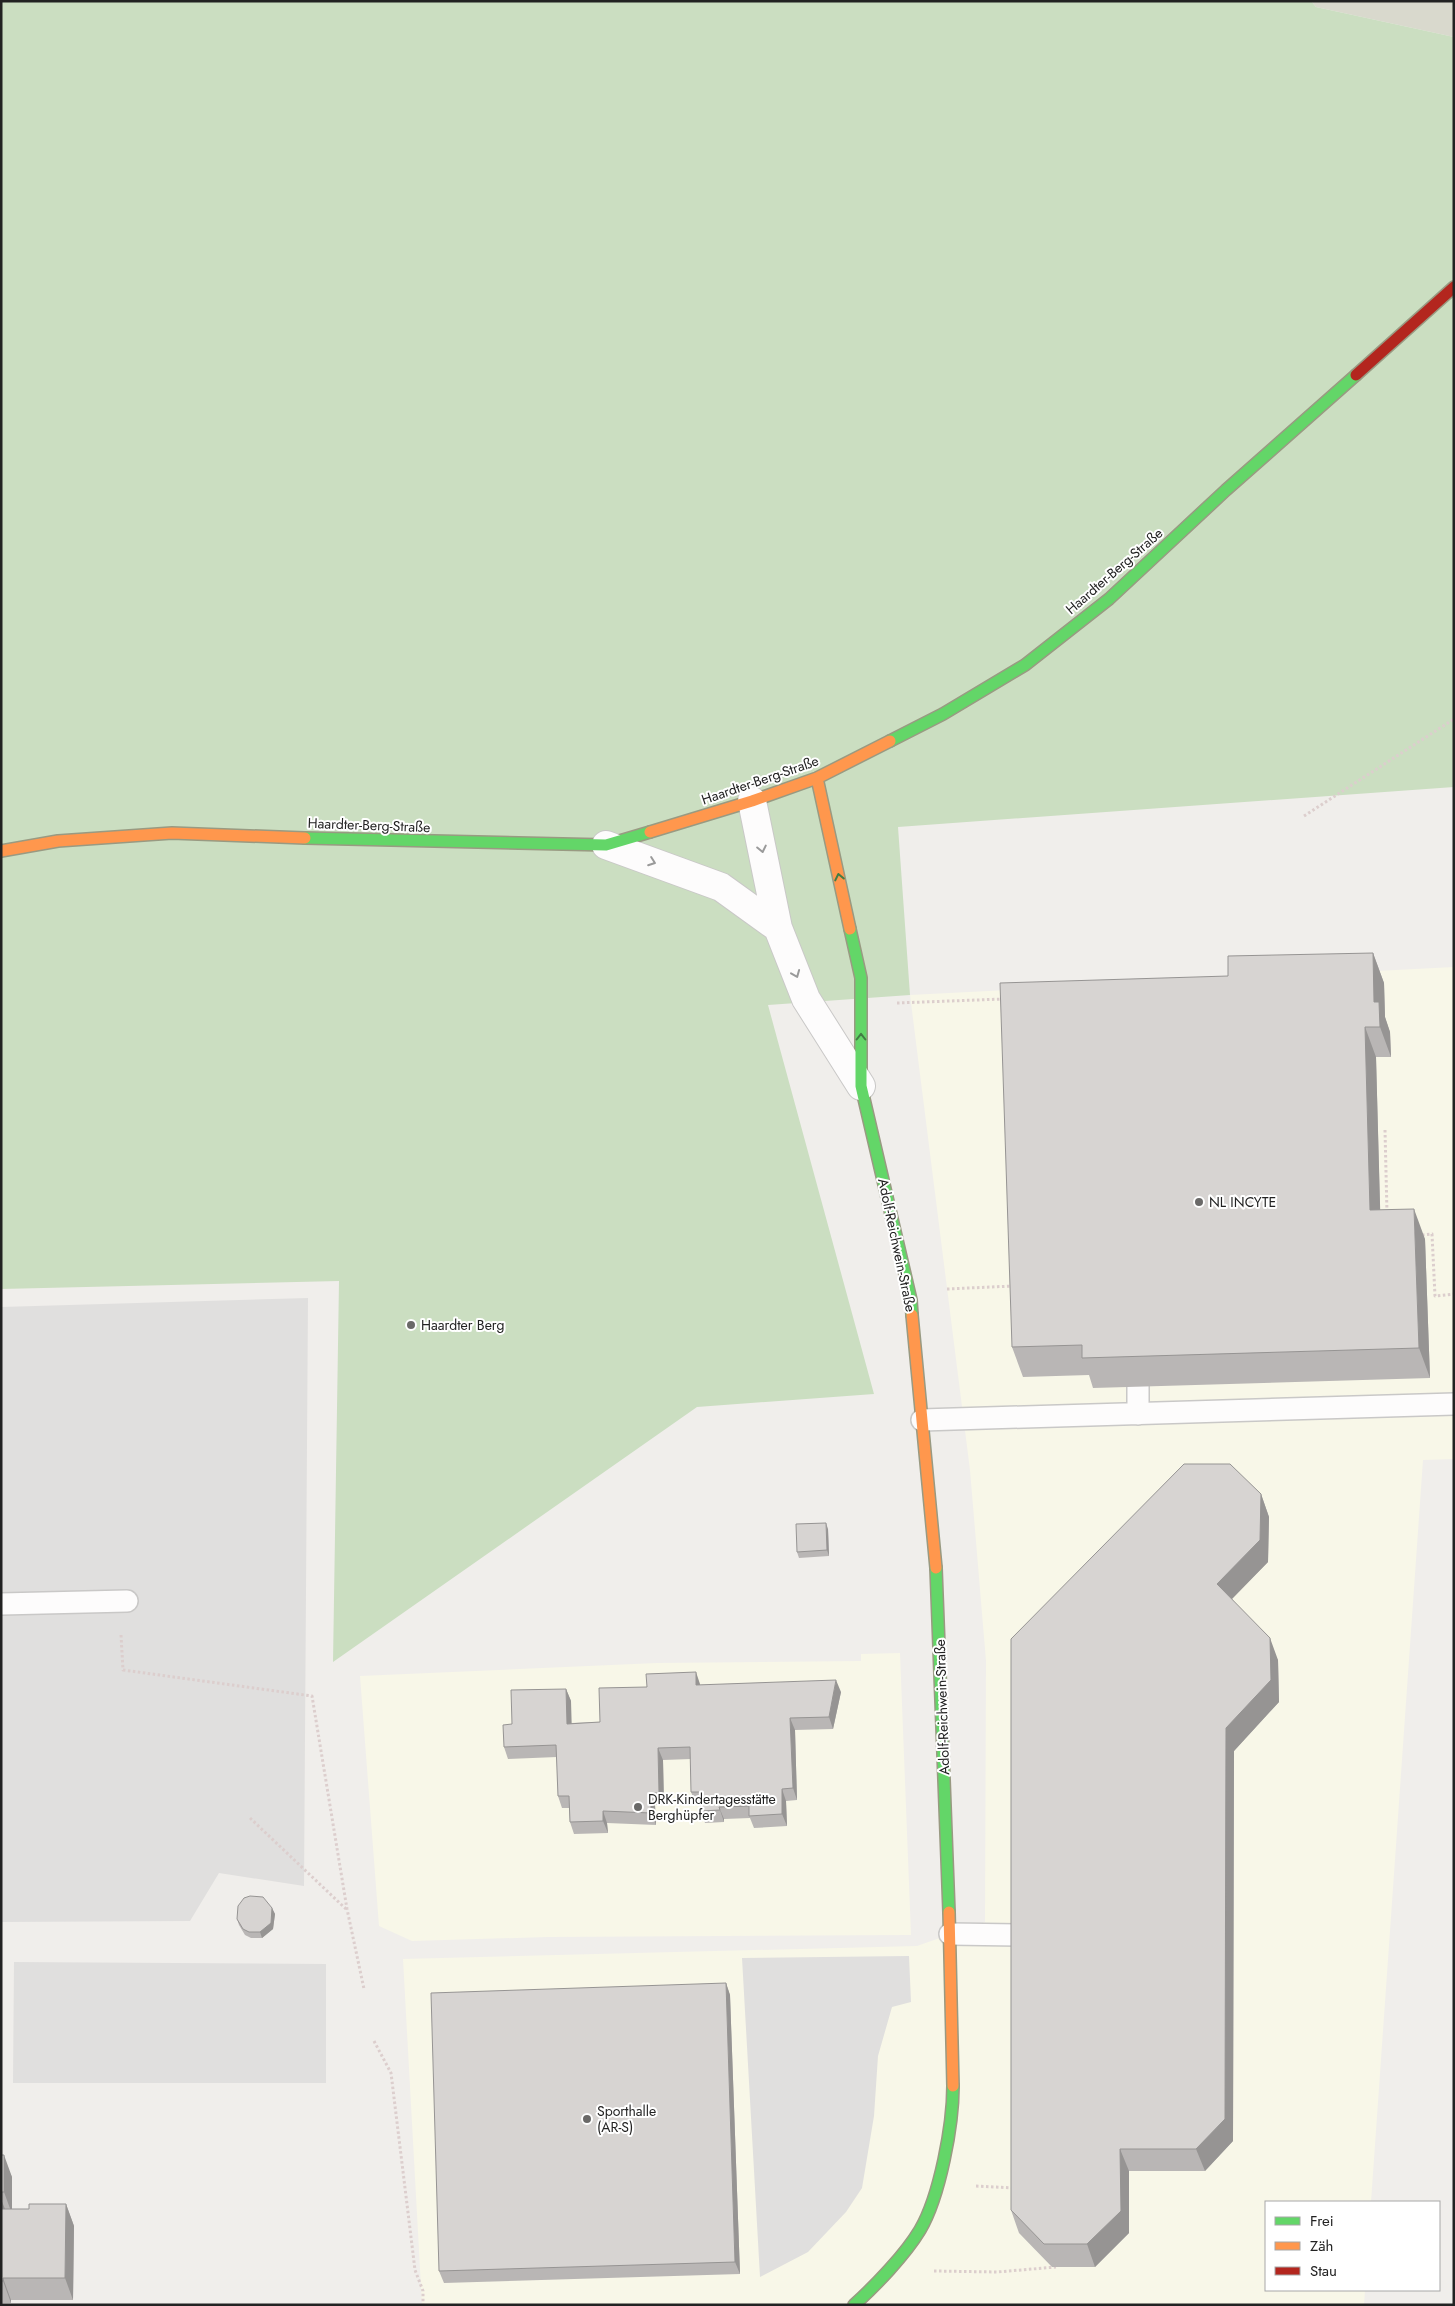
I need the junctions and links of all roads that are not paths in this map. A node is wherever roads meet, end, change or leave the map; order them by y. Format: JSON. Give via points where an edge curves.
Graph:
{"nodes":[{"id":1,"x":1454,"y":286,"type":"edge"},
{"id":2,"x":817,"y":778,"type":"junction"},
{"id":3,"x":752,"y":802,"type":"junction"},
{"id":4,"x":606,"y":845,"type":"junction"},
{"id":5,"x":1,"y":851,"type":"edge"},
{"id":6,"x":778,"y":928,"type":"junction"},
{"id":7,"x":862,"y":1086,"type":"junction"},
{"id":8,"x":1138,"y":1386,"type":"edge"},
{"id":9,"x":1454,"y":1404,"type":"edge"},
{"id":10,"x":1138,"y":1414,"type":"junction"},
{"id":11,"x":922,"y":1420,"type":"junction"},
{"id":12,"x":127,"y":1601,"type":"dead end"},
{"id":13,"x":1,"y":1604,"type":"edge"},
{"id":14,"x":950,"y":1934,"type":"junction"},
{"id":15,"x":1019,"y":1936,"type":"edge"},
{"id":16,"x":854,"y":2305,"type":"edge"}],
"edges":[{"from":1,"to":2,"type":"street","name":"Haardter-Berg-Straße","via":[[1109,599],[1024,665],[943,714]]},
{"from":2,"to":3,"type":"street","name":"Haardter-Berg-Straße"},
{"from":7,"to":2,"type":"street","name":"Adolf-Reichwein-Straße","one_way":true,"via":[[860,978]]},
{"from":3,"to":4,"type":"street","name":"Haardter-Berg-Straße"},
{"from":3,"to":6,"type":"street","name":"Adolf-Reichwein-Straße","one_way":true},
{"from":4,"to":5,"type":"street","name":"Haardter-Berg-Straße","via":[[455,844],[172,833],[58,841]]},
{"from":4,"to":6,"type":"street","one_way":true,"via":[[721,887]]},
{"from":6,"to":7,"type":"street","name":"Adolf-Reichwein-Straße","one_way":true,"via":[[806,999]]},
{"from":7,"to":11,"type":"street","name":"Adolf-Reichwein-Straße","via":[[911,1300]]},
{"from":8,"to":10,"type":"lane"},
{"from":9,"to":10,"type":"lane"},
{"from":10,"to":11,"type":"lane"},
{"from":11,"to":14,"type":"street","name":"Adolf-Reichwein-Straße","via":[[936,1568]]},
{"from":12,"to":13,"type":"lane"},
{"from":14,"to":15,"type":"lane"},
{"from":14,"to":16,"type":"street","name":"Adolf-Reichwein-Straße","via":[[953,2108],[938,2185],[920,2230],[873,2288]]}]}
